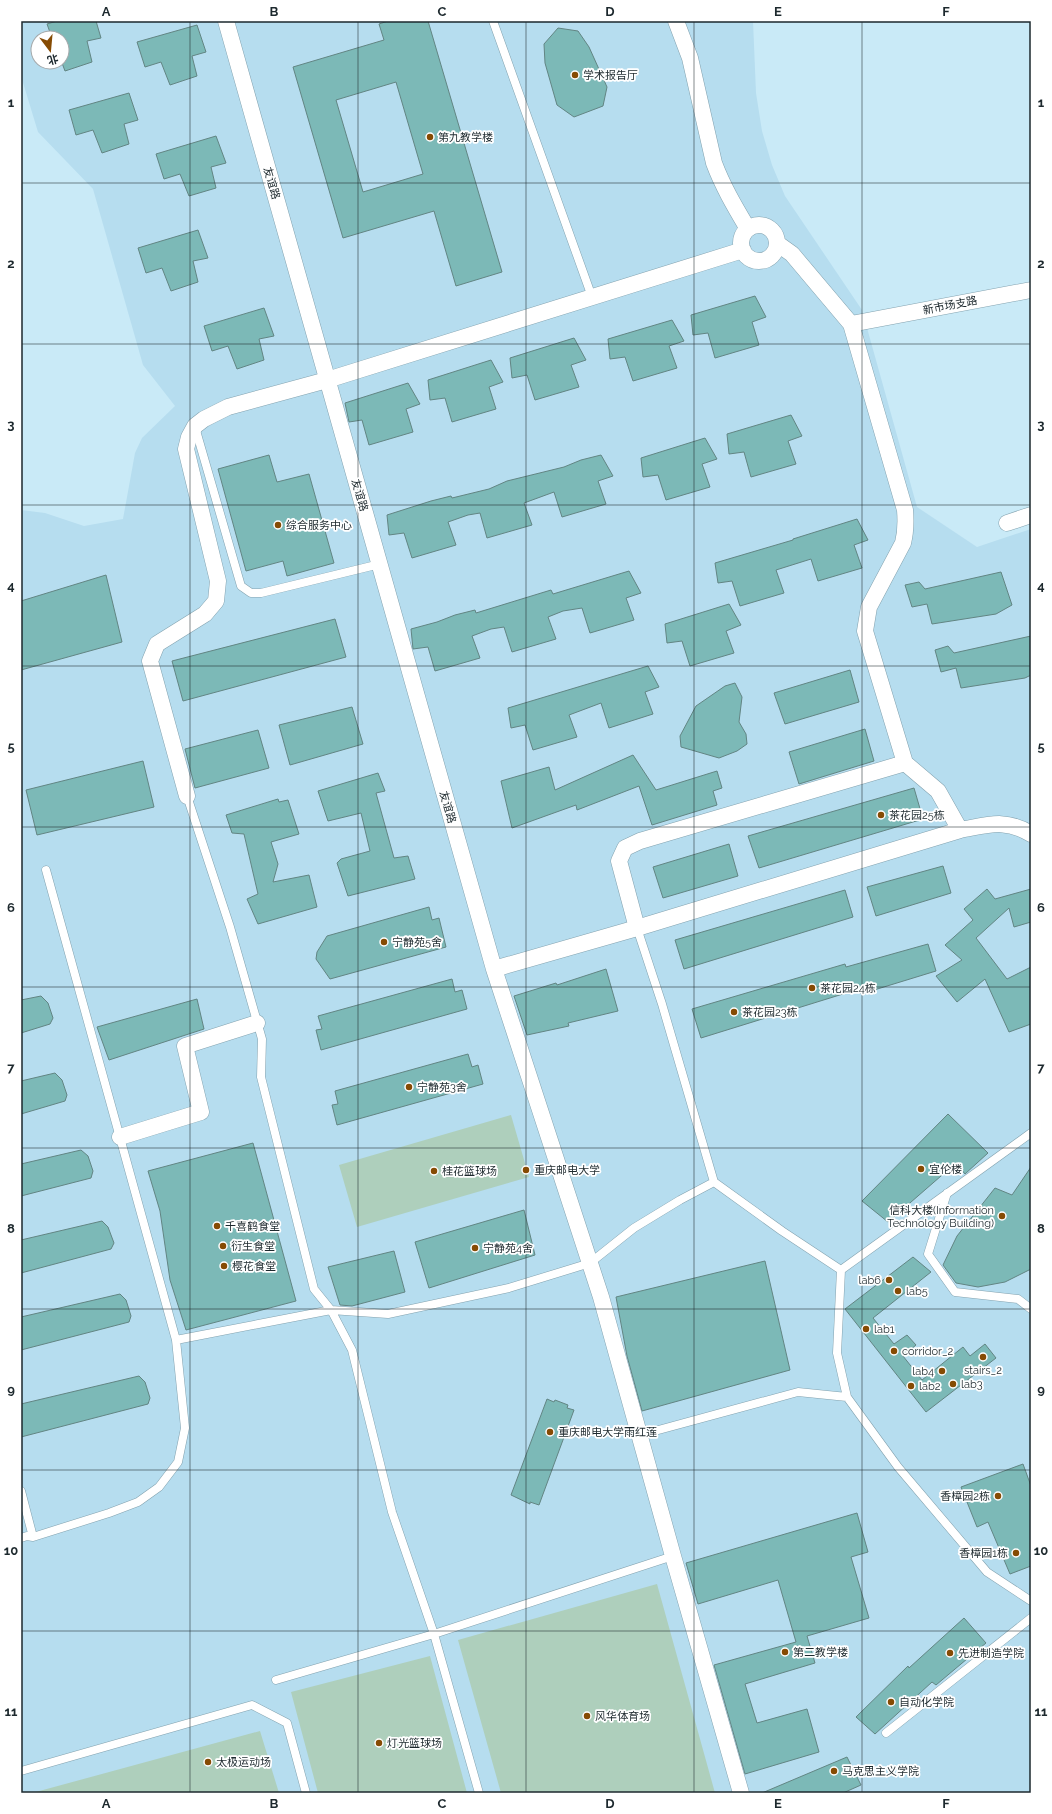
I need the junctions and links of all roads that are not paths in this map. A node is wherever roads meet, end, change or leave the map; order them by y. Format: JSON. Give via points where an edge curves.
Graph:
{"nodes":[{"id":1,"x":226,"y":21,"type":"edge"},
{"id":2,"x":493,"y":21,"type":"edge"},
{"id":3,"x":676,"y":21,"type":"edge"},
{"id":4,"x":748,"y":229,"type":"junction"},
{"id":5,"x":778,"y":244,"type":"junction"},
{"id":6,"x":743,"y":250,"type":"junction"},
{"id":7,"x":1031,"y":290,"type":"edge"},
{"id":8,"x":592,"y":298,"type":"junction"},
{"id":9,"x":851,"y":324,"type":"junction"},
{"id":10,"x":327,"y":380,"type":"junction"},
{"id":11,"x":195,"y":426,"type":"junction"},
{"id":12,"x":1031,"y":515,"type":"edge"},
{"id":13,"x":1007,"y":523,"type":"dead end"},
{"id":14,"x":380,"y":564,"type":"junction"},
{"id":15,"x":905,"y":763,"type":"junction"},
{"id":16,"x":187,"y":796,"type":"joint"},
{"id":17,"x":960,"y":830,"type":"junction"},
{"id":18,"x":1031,"y":834,"type":"edge"},
{"id":19,"x":46,"y":870,"type":"dead end"},
{"id":20,"x":637,"y":928,"type":"junction"},
{"id":21,"x":494,"y":969,"type":"junction"},
{"id":22,"x":257,"y":1023,"type":"junction"},
{"id":23,"x":1031,"y":1133,"type":"edge"},
{"id":24,"x":120,"y":1137,"type":"junction"},
{"id":25,"x":714,"y":1182,"type":"junction"},
{"id":26,"x":947,"y":1193,"type":"junction"},
{"id":27,"x":590,"y":1263,"type":"junction"},
{"id":28,"x":841,"y":1270,"type":"junction"},
{"id":29,"x":1031,"y":1309,"type":"edge"},
{"id":30,"x":331,"y":1310,"type":"junction"},
{"id":31,"x":176,"y":1340,"type":"junction"},
{"id":32,"x":847,"y":1396,"type":"junction"},
{"id":33,"x":640,"y":1435,"type":"junction"},
{"id":34,"x":21,"y":1491,"type":"edge"},
{"id":35,"x":21,"y":1538,"type":"edge"},
{"id":36,"x":33,"y":1538,"type":"junction"},
{"id":37,"x":673,"y":1556,"type":"junction"},
{"id":38,"x":1031,"y":1601,"type":"edge"},
{"id":39,"x":1031,"y":1618,"type":"edge"},
{"id":40,"x":434,"y":1634,"type":"junction"},
{"id":41,"x":276,"y":1680,"type":"dead end"},
{"id":42,"x":886,"y":1733,"type":"dead end"},
{"id":43,"x":21,"y":1771,"type":"edge"},
{"id":44,"x":306,"y":1793,"type":"edge"},
{"id":45,"x":479,"y":1793,"type":"edge"},
{"id":46,"x":741,"y":1793,"type":"edge"}],
"edges":[{"from":1,"to":10,"type":"street","name":"友谊路"},
{"from":2,"to":8,"type":"lane"},
{"from":3,"to":4,"type":"street","via":[[690,58],[714,162],[727,194]]},
{"from":4,"to":5,"type":"street","via":[[759,224],[765,226],[775,233]]},
{"from":4,"to":6,"type":"street","via":[[742,239]]},
{"from":5,"to":6,"type":"street","via":[[773,255],[763,261],[751,259]]},
{"from":5,"to":9,"type":"street","via":[[792,254]]},
{"from":6,"to":8,"type":"street"},
{"from":7,"to":9,"type":"street","name":"新市场支路"},
{"from":8,"to":10,"type":"street"},
{"from":9,"to":15,"type":"street","via":[[905,510],[906,532],[903,543],[868,607],[865,631]]},
{"from":10,"to":11,"type":"street","via":[[228,407]]},
{"from":10,"to":14,"type":"street","name":"友谊路"},
{"from":11,"to":14,"type":"lane","via":[[241,586],[251,593],[261,593]]},
{"from":11,"to":16,"type":"street","via":[[186,449],[218,581],[216,601],[206,614],[157,644],[150,661]]},
{"from":12,"to":13,"type":"street"},
{"from":14,"to":21,"type":"street","name":"友谊路"},
{"from":15,"to":17,"type":"street","via":[[938,791]]},
{"from":15,"to":20,"type":"street","via":[[640,841],[626,848],[619,861]]},
{"from":16,"to":22,"type":"lane","via":[[230,926]]},
{"from":17,"to":18,"type":"street","via":[[1010,824]]},
{"from":17,"to":20,"type":"street"},
{"from":19,"to":24,"type":"lane"},
{"from":20,"to":21,"type":"street"},
{"from":20,"to":25,"type":"lane"},
{"from":21,"to":27,"type":"street","name":"友谊路"},
{"from":22,"to":24,"type":"street","via":[[185,1046],[201,1112]]},
{"from":22,"to":30,"type":"lane","via":[[262,1039],[263,1084],[314,1289]]},
{"from":23,"to":26,"type":"lane"},
{"from":24,"to":31,"type":"lane"},
{"from":25,"to":27,"type":"lane","via":[[634,1228]]},
{"from":25,"to":28,"type":"lane"},
{"from":26,"to":28,"type":"lane"},
{"from":26,"to":29,"type":"lane","via":[[928,1254],[955,1292],[1018,1299]]},
{"from":27,"to":30,"type":"lane","via":[[509,1288],[388,1314]]},
{"from":27,"to":33,"type":"street","name":"友谊路"},
{"from":28,"to":32,"type":"lane","via":[[837,1353]]},
{"from":30,"to":31,"type":"lane"},
{"from":30,"to":40,"type":"lane","via":[[352,1350],[392,1512]]},
{"from":31,"to":36,"type":"lane","via":[[185,1428],[178,1462],[159,1487],[138,1502]]},
{"from":32,"to":33,"type":"lane","via":[[798,1392]]},
{"from":32,"to":38,"type":"lane","via":[[898,1467],[987,1572]]},
{"from":33,"to":37,"type":"street","name":"友谊路"},
{"from":34,"to":36,"type":"lane"},
{"from":35,"to":36,"type":"lane"},
{"from":37,"to":40,"type":"lane"},
{"from":37,"to":46,"type":"street","name":"友谊路"},
{"from":39,"to":42,"type":"lane"},
{"from":40,"to":41,"type":"lane"},
{"from":40,"to":45,"type":"lane"},
{"from":43,"to":44,"type":"lane","via":[[252,1705],[287,1723]]}]}
